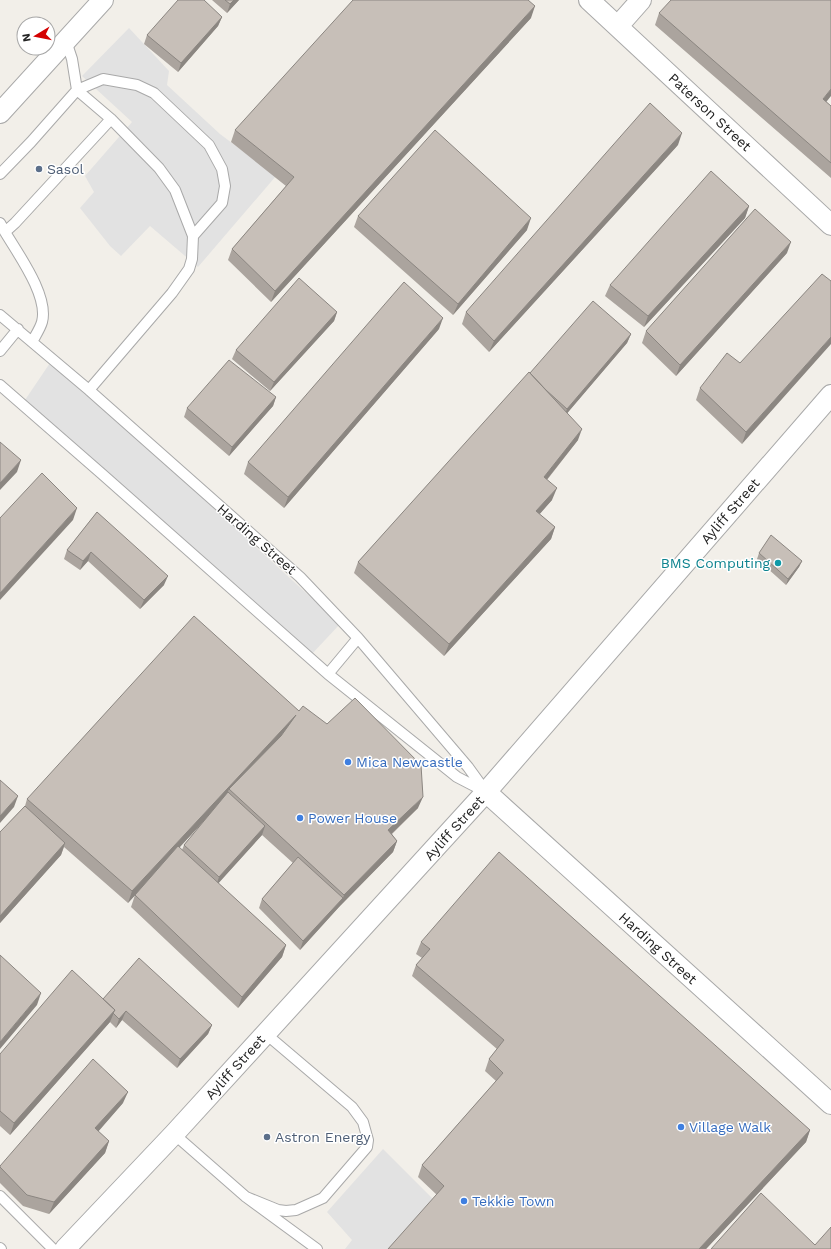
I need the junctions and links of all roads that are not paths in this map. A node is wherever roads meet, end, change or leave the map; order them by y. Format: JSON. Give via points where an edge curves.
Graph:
{"nodes":[{"id":1,"x":103,"y":0,"type":"edge"},
{"id":2,"x":589,"y":0,"type":"edge"},
{"id":3,"x":641,"y":0,"type":"edge"},
{"id":4,"x":618,"y":26,"type":"junction"},
{"id":5,"x":66,"y":41,"type":"junction"},
{"id":6,"x":77,"y":90,"type":"junction"},
{"id":7,"x":0,"y":113,"type":"edge"},
{"id":8,"x":111,"y":119,"type":"junction"},
{"id":9,"x":0,"y":174,"type":"edge"},
{"id":10,"x":831,"y":225,"type":"edge"},
{"id":11,"x":2,"y":227,"type":"edge"},
{"id":12,"x":193,"y":236,"type":"junction"},
{"id":13,"x":0,"y":315,"type":"edge"},
{"id":14,"x":18,"y":329,"type":"junction"},
{"id":15,"x":32,"y":342,"type":"junction"},
{"id":16,"x":0,"y":351,"type":"edge"},
{"id":17,"x":0,"y":385,"type":"edge"},
{"id":18,"x":89,"y":390,"type":"junction"},
{"id":19,"x":831,"y":395,"type":"edge"},
{"id":20,"x":358,"y":638,"type":"junction"},
{"id":21,"x":328,"y":674,"type":"junction"},
{"id":22,"x":486,"y":792,"type":"junction"},
{"id":23,"x":266,"y":1034,"type":"junction"},
{"id":24,"x":831,"y":1104,"type":"edge"},
{"id":25,"x":174,"y":1134,"type":"junction"},
{"id":26,"x":0,"y":1196,"type":"edge"},
{"id":27,"x":246,"y":1197,"type":"junction"},
{"id":28,"x":54,"y":1249,"type":"edge"},
{"id":29,"x":65,"y":1249,"type":"edge"},
{"id":30,"x":317,"y":1249,"type":"edge"}],
"edges":[{"from":1,"to":5,"type":"street"},
{"from":2,"to":4,"type":"street","name":"Paterson Street"},
{"from":3,"to":4,"type":"street"},
{"from":4,"to":10,"type":"street","name":"Paterson Street"},
{"from":5,"to":6,"type":"lane"},
{"from":5,"to":7,"type":"street"},
{"from":6,"to":8,"type":"lane"},
{"from":6,"to":9,"type":"lane"},
{"from":6,"to":12,"type":"lane","via":[[103,79],[137,85],[154,93],[209,145],[222,169],[224,192],[222,203]]},
{"from":8,"to":11,"type":"lane","via":[[15,223]]},
{"from":8,"to":12,"type":"lane","via":[[159,168],[175,190]]},
{"from":11,"to":15,"type":"lane","via":[[32,276],[42,302],[42,322]]},
{"from":12,"to":18,"type":"lane","via":[[189,270]]},
{"from":13,"to":14,"type":"lane","name":"Harding Street"},
{"from":14,"to":15,"type":"lane","name":"Harding Street"},
{"from":14,"to":16,"type":"lane"},
{"from":15,"to":18,"type":"lane","name":"Harding Street"},
{"from":17,"to":21,"type":"lane","name":"Harding Street"},
{"from":18,"to":20,"type":"lane","name":"Harding Street","via":[[300,577]]},
{"from":19,"to":22,"type":"street","name":"Ayliff Street"},
{"from":20,"to":21,"type":"lane"},
{"from":20,"to":22,"type":"lane","name":"Harding Street","via":[[468,767]]},
{"from":21,"to":22,"type":"lane","name":"Harding Street","via":[[457,777]]},
{"from":22,"to":23,"type":"street","name":"Ayliff Street"},
{"from":22,"to":24,"type":"street","name":"Harding Street"},
{"from":23,"to":25,"type":"street","name":"Ayliff Street"},
{"from":23,"to":27,"type":"lane","via":[[352,1106],[363,1122],[368,1140],[367,1147],[323,1198],[286,1212]]},
{"from":25,"to":27,"type":"lane"},
{"from":25,"to":29,"type":"street","name":"Ayliff Street"},
{"from":26,"to":28,"type":"lane"},
{"from":27,"to":30,"type":"lane"}]}
